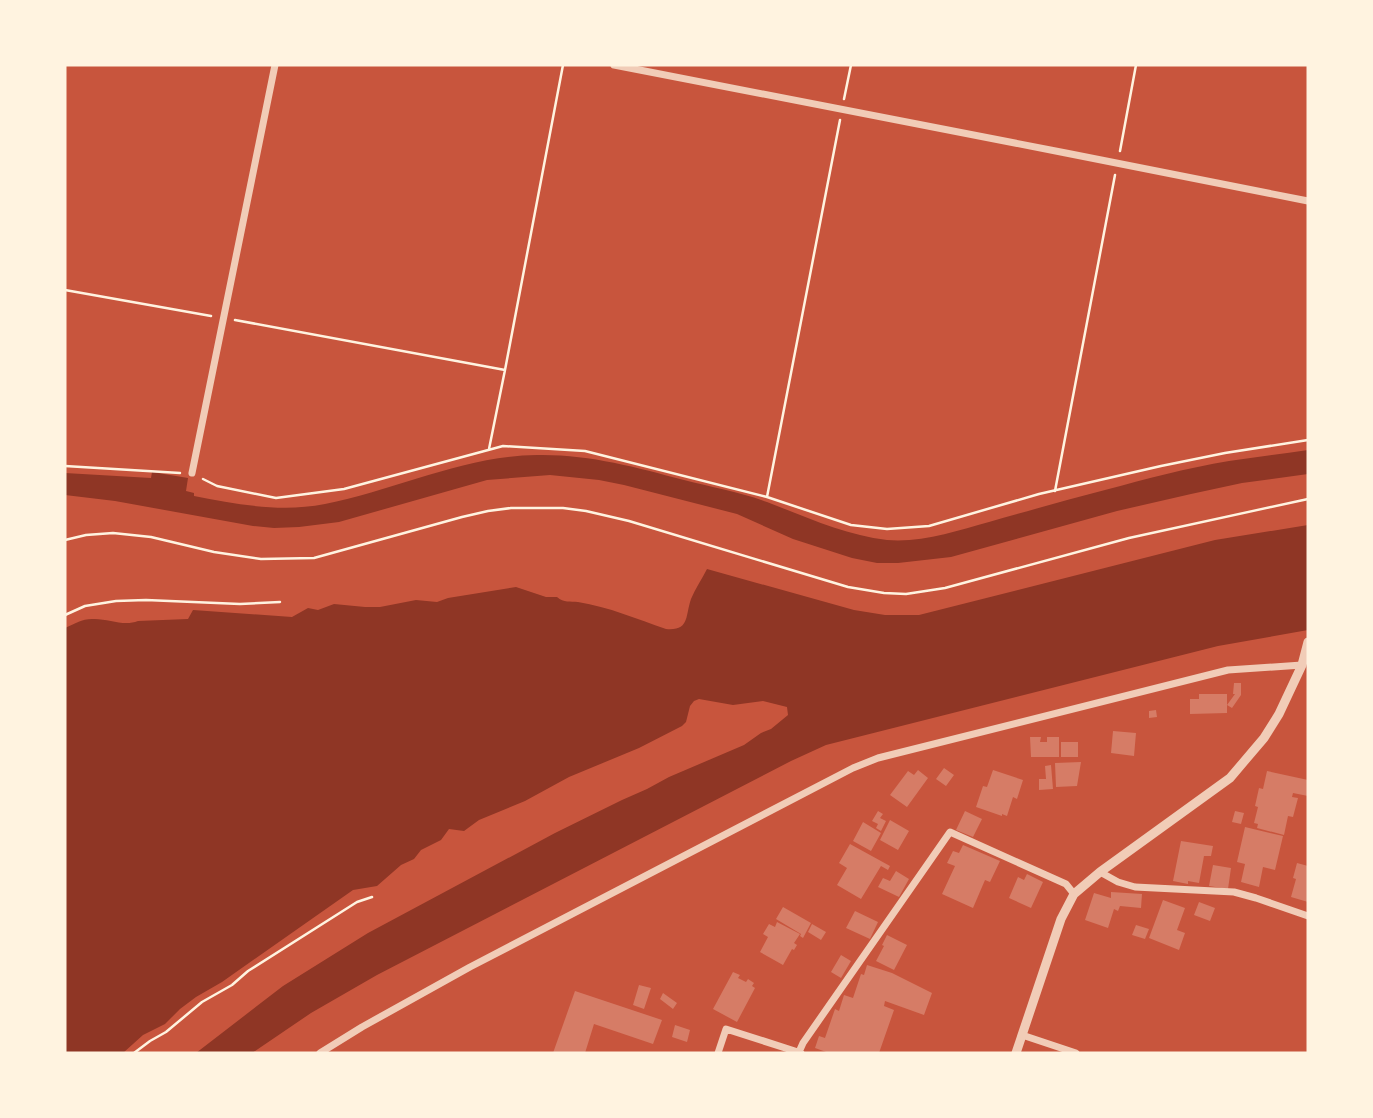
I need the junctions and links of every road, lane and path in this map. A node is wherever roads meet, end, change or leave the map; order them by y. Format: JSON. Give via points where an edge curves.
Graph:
{"nodes":[{"id":1,"x":275,"y":65,"type":"edge"},
{"id":2,"x":564,"y":65,"type":"edge"},
{"id":3,"x":614,"y":65,"type":"edge"},
{"id":4,"x":851,"y":65,"type":"edge"},
{"id":5,"x":1136,"y":65,"type":"edge"},
{"id":6,"x":842,"y":111,"type":"junction"},
{"id":7,"x":1118,"y":163,"type":"junction"},
{"id":8,"x":1308,"y":201,"type":"edge"},
{"id":9,"x":65,"y":290,"type":"edge"},
{"id":10,"x":225,"y":318,"type":"junction"},
{"id":11,"x":505,"y":370,"type":"junction"},
{"id":12,"x":1308,"y":440,"type":"edge"},
{"id":13,"x":489,"y":450,"type":"junction"},
{"id":14,"x":65,"y":466,"type":"edge"},
{"id":15,"x":192,"y":473,"type":"junction"},
{"id":16,"x":1055,"y":491,"type":"junction"},
{"id":17,"x":767,"y":497,"type":"junction"},
{"id":18,"x":1308,"y":499,"type":"edge"},
{"id":19,"x":65,"y":540,"type":"edge"},
{"id":20,"x":280,"y":602,"type":"dead end"},
{"id":21,"x":65,"y":615,"type":"edge"},
{"id":22,"x":1308,"y":642,"type":"edge"},
{"id":23,"x":1303,"y":665,"type":"junction"},
{"id":24,"x":1100,"y":872,"type":"junction"},
{"id":25,"x":1074,"y":894,"type":"junction"},
{"id":26,"x":372,"y":897,"type":"dead end"},
{"id":27,"x":1308,"y":916,"type":"edge"},
{"id":28,"x":1022,"y":1035,"type":"junction"},
{"id":29,"x":134,"y":1053,"type":"edge"},
{"id":30,"x":320,"y":1053,"type":"edge"},
{"id":31,"x":718,"y":1053,"type":"edge"},
{"id":32,"x":800,"y":1053,"type":"edge"},
{"id":33,"x":1016,"y":1053,"type":"edge"},
{"id":34,"x":1076,"y":1053,"type":"edge"}],
"edges":[{"from":1,"to":10,"type":"street"},
{"from":2,"to":11,"type":"path"},
{"from":3,"to":6,"type":"street"},
{"from":4,"to":6,"type":"path"},
{"from":5,"to":7,"type":"path"},
{"from":6,"to":7,"type":"street"},
{"from":6,"to":17,"type":"path"},
{"from":7,"to":8,"type":"street"},
{"from":7,"to":16,"type":"path"},
{"from":9,"to":10,"type":"path"},
{"from":10,"to":11,"type":"path"},
{"from":10,"to":15,"type":"street"},
{"from":11,"to":13,"type":"path"},
{"from":12,"to":16,"type":"path","via":[[1225,453]]},
{"from":13,"to":15,"type":"path","via":[[344,489],[276,498],[217,486]]},
{"from":13,"to":17,"type":"path","via":[[503,446],[585,451]]},
{"from":14,"to":15,"type":"path"},
{"from":16,"to":17,"type":"path","via":[[929,526],[887,529],[851,525]]},
{"from":18,"to":19,"type":"path","via":[[906,594],[848,587],[629,521],[563,508],[488,511],[314,558],[261,559],[113,533]]},
{"from":20,"to":21,"type":"path","via":[[116,601]]},
{"from":22,"to":23,"type":"street"},
{"from":23,"to":24,"type":"street","via":[[1264,738],[1230,778]]},
{"from":23,"to":30,"type":"street","via":[[1228,670],[878,758],[482,961]]},
{"from":24,"to":25,"type":"street"},
{"from":24,"to":27,"type":"street","via":[[1135,887],[1234,892]]},
{"from":25,"to":28,"type":"street","via":[[1061,919]]},
{"from":25,"to":32,"type":"street","via":[[1066,884],[950,832]]},
{"from":26,"to":29,"type":"path","via":[[248,971]]},
{"from":28,"to":33,"type":"street"},
{"from":28,"to":34,"type":"street"},
{"from":31,"to":32,"type":"street","via":[[726,1029]]}]}
